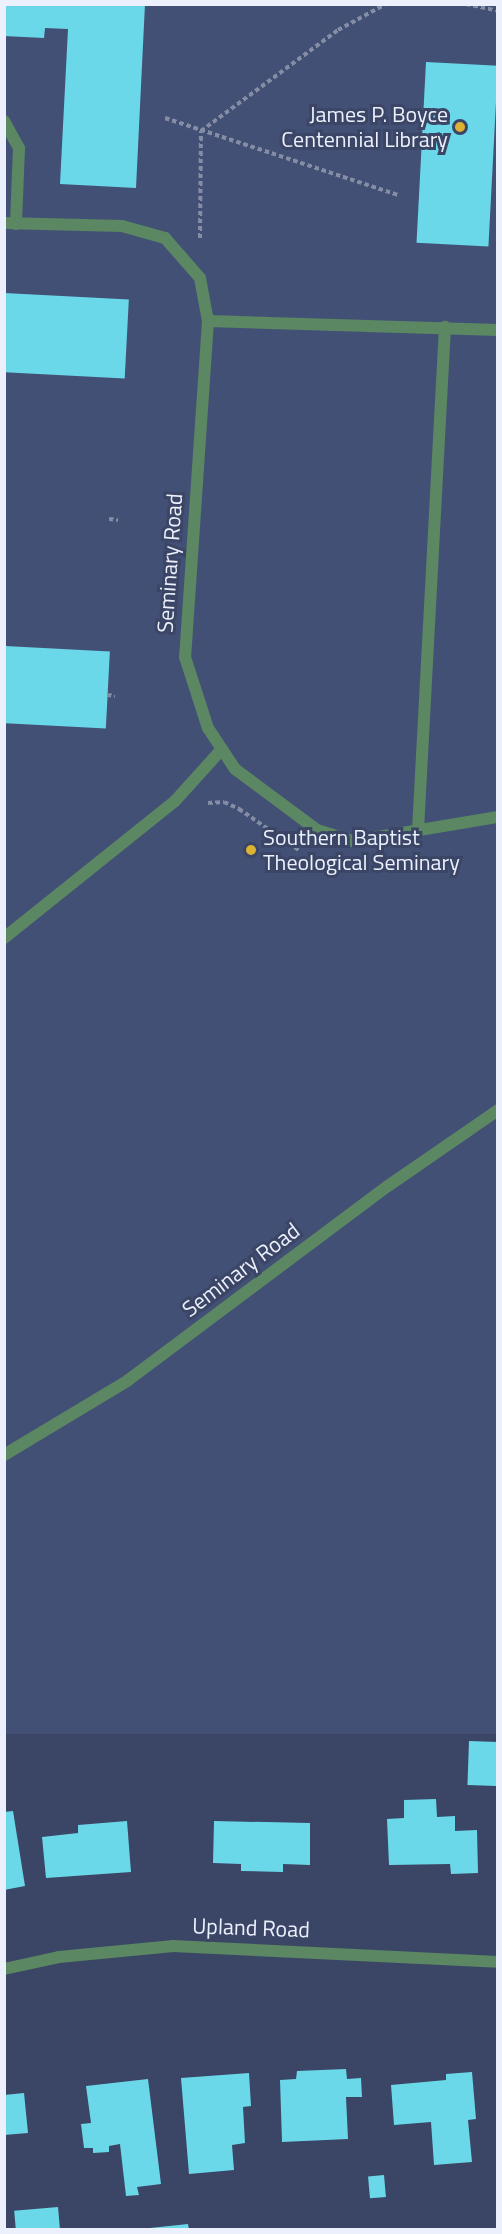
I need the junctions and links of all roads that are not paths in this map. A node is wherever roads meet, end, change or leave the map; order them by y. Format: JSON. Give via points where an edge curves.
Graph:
{"nodes":[{"id":1,"x":4,"y":121,"type":"edge"},
{"id":2,"x":10,"y":223,"type":"edge"},
{"id":3,"x":208,"y":321,"type":"junction"},
{"id":4,"x":445,"y":327,"type":"junction"},
{"id":5,"x":498,"y":330,"type":"edge"},
{"id":6,"x":222,"y":749,"type":"junction"},
{"id":7,"x":498,"y":817,"type":"edge"},
{"id":8,"x":418,"y":830,"type":"junction"},
{"id":9,"x":4,"y":938,"type":"edge"},
{"id":10,"x":498,"y":1110,"type":"edge"},
{"id":11,"x":4,"y":1455,"type":"edge"},
{"id":12,"x":498,"y":1962,"type":"edge"},
{"id":13,"x":4,"y":1968,"type":"edge"}],
"edges":[{"from":1,"to":2,"type":"street","via":[[20,148]]},
{"from":2,"to":3,"type":"street","name":"Seminary Road","via":[[122,226],[165,238],[200,278]]},
{"from":3,"to":4,"type":"street"},
{"from":3,"to":6,"type":"street","name":"Seminary Road","via":[[185,657],[208,728]]},
{"from":4,"to":5,"type":"street"},
{"from":4,"to":8,"type":"street"},
{"from":6,"to":8,"type":"street","name":"Seminary Road","via":[[235,769],[317,830],[354,841]]},
{"from":6,"to":9,"type":"street","via":[[175,801]]},
{"from":7,"to":8,"type":"street","name":"Seminary Road"},
{"from":10,"to":11,"type":"street","name":"Seminary Road","via":[[388,1186],[127,1381]]},
{"from":12,"to":13,"type":"street","name":"Upland Road","via":[[173,1946],[58,1957]]}]}
